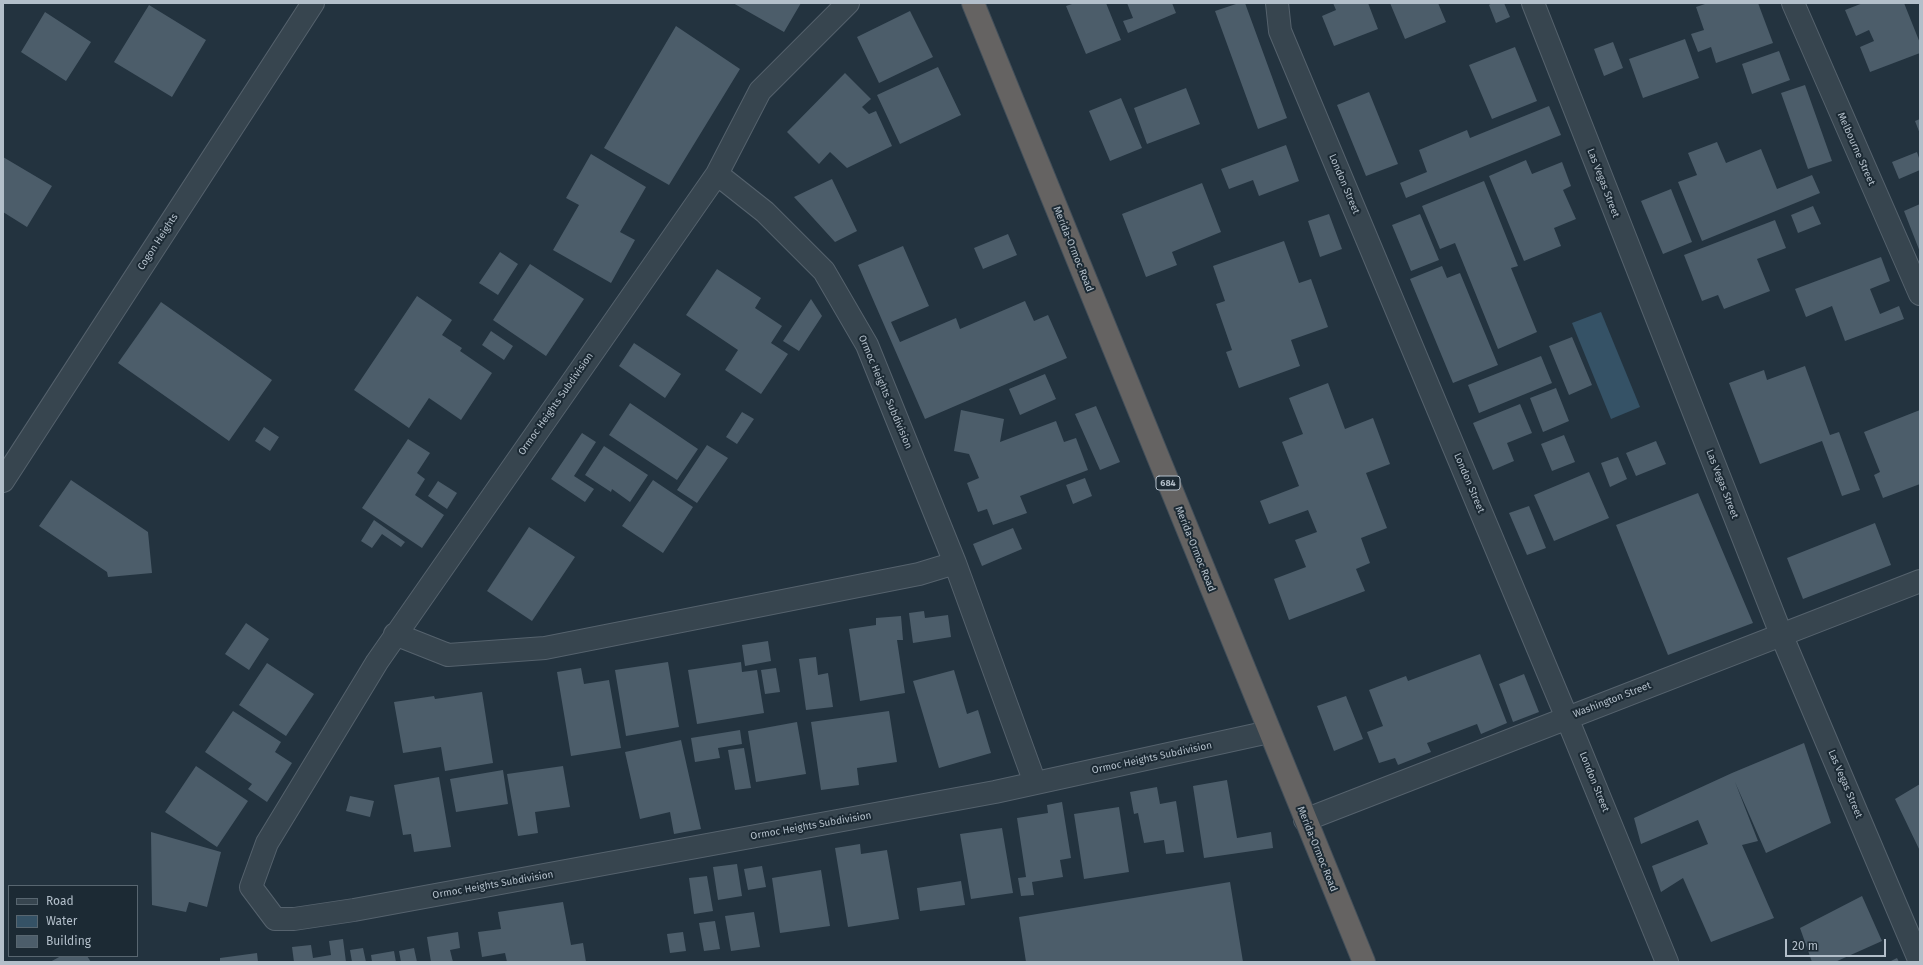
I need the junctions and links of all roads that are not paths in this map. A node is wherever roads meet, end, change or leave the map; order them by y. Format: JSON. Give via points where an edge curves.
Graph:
{"nodes":[{"id":1,"x":314,"y":3,"type":"edge"},
{"id":2,"x":848,"y":3,"type":"edge"},
{"id":3,"x":972,"y":3,"type":"edge"},
{"id":4,"x":1277,"y":3,"type":"edge"},
{"id":5,"x":1532,"y":3,"type":"edge"},
{"id":6,"x":1792,"y":3,"type":"edge"},
{"id":7,"x":717,"y":174,"type":"junction"},
{"id":8,"x":1920,"y":294,"type":"edge"},
{"id":9,"x":3,"y":481,"type":"edge"},
{"id":10,"x":955,"y":563,"type":"junction"},
{"id":11,"x":1920,"y":581,"type":"edge"},
{"id":12,"x":395,"y":634,"type":"junction"},
{"id":13,"x":1781,"y":634,"type":"junction"},
{"id":14,"x":1567,"y":718,"type":"junction"},
{"id":15,"x":1269,"y":732,"type":"junction"},
{"id":16,"x":1035,"y":783,"type":"junction"},
{"id":17,"x":1305,"y":820,"type":"junction"},
{"id":18,"x":1364,"y":962,"type":"edge"},
{"id":19,"x":1667,"y":962,"type":"edge"},
{"id":20,"x":1920,"y":962,"type":"edge"}],
"edges":[{"from":1,"to":9,"type":"street","name":"Cogon Heights"},
{"from":2,"to":7,"type":"street","name":"Ormoc Heights Subdivision","via":[[760,91]]},
{"from":3,"to":15,"type":"highway","name":"Merida-Ormoc Road","number":"684"},
{"from":4,"to":14,"type":"street","name":"London Street","via":[[1280,31]]},
{"from":5,"to":13,"type":"street","name":"Las Vegas Street"},
{"from":6,"to":8,"type":"street","name":"Melbourne Street"},
{"from":7,"to":10,"type":"street","name":"Ormoc Heights Subdivision","via":[[765,212],[824,271],[867,345]]},
{"from":7,"to":12,"type":"street","name":"Ormoc Heights Subdivision"},
{"from":10,"to":12,"type":"street","via":[[919,574],[545,648],[448,656]]},
{"from":10,"to":16,"type":"street","name":"Ormoc Heights Subdivision"},
{"from":11,"to":13,"type":"street","name":"Washington Street"},
{"from":12,"to":16,"type":"street","name":"Ormoc Heights Subdivision","via":[[267,843],[251,887],[275,919],[354,910]]},
{"from":13,"to":14,"type":"street","name":"Washington Street"},
{"from":13,"to":20,"type":"street","name":"Las Vegas Street"},
{"from":14,"to":17,"type":"street","name":"Washington Street"},
{"from":14,"to":19,"type":"street","name":"London Street"},
{"from":15,"to":16,"type":"street","name":"Ormoc Heights Subdivision"},
{"from":15,"to":17,"type":"highway","name":"Merida-Ormoc Road","number":"684"},
{"from":17,"to":18,"type":"highway","name":"Merida-Ormoc Road","number":"684"}]}
